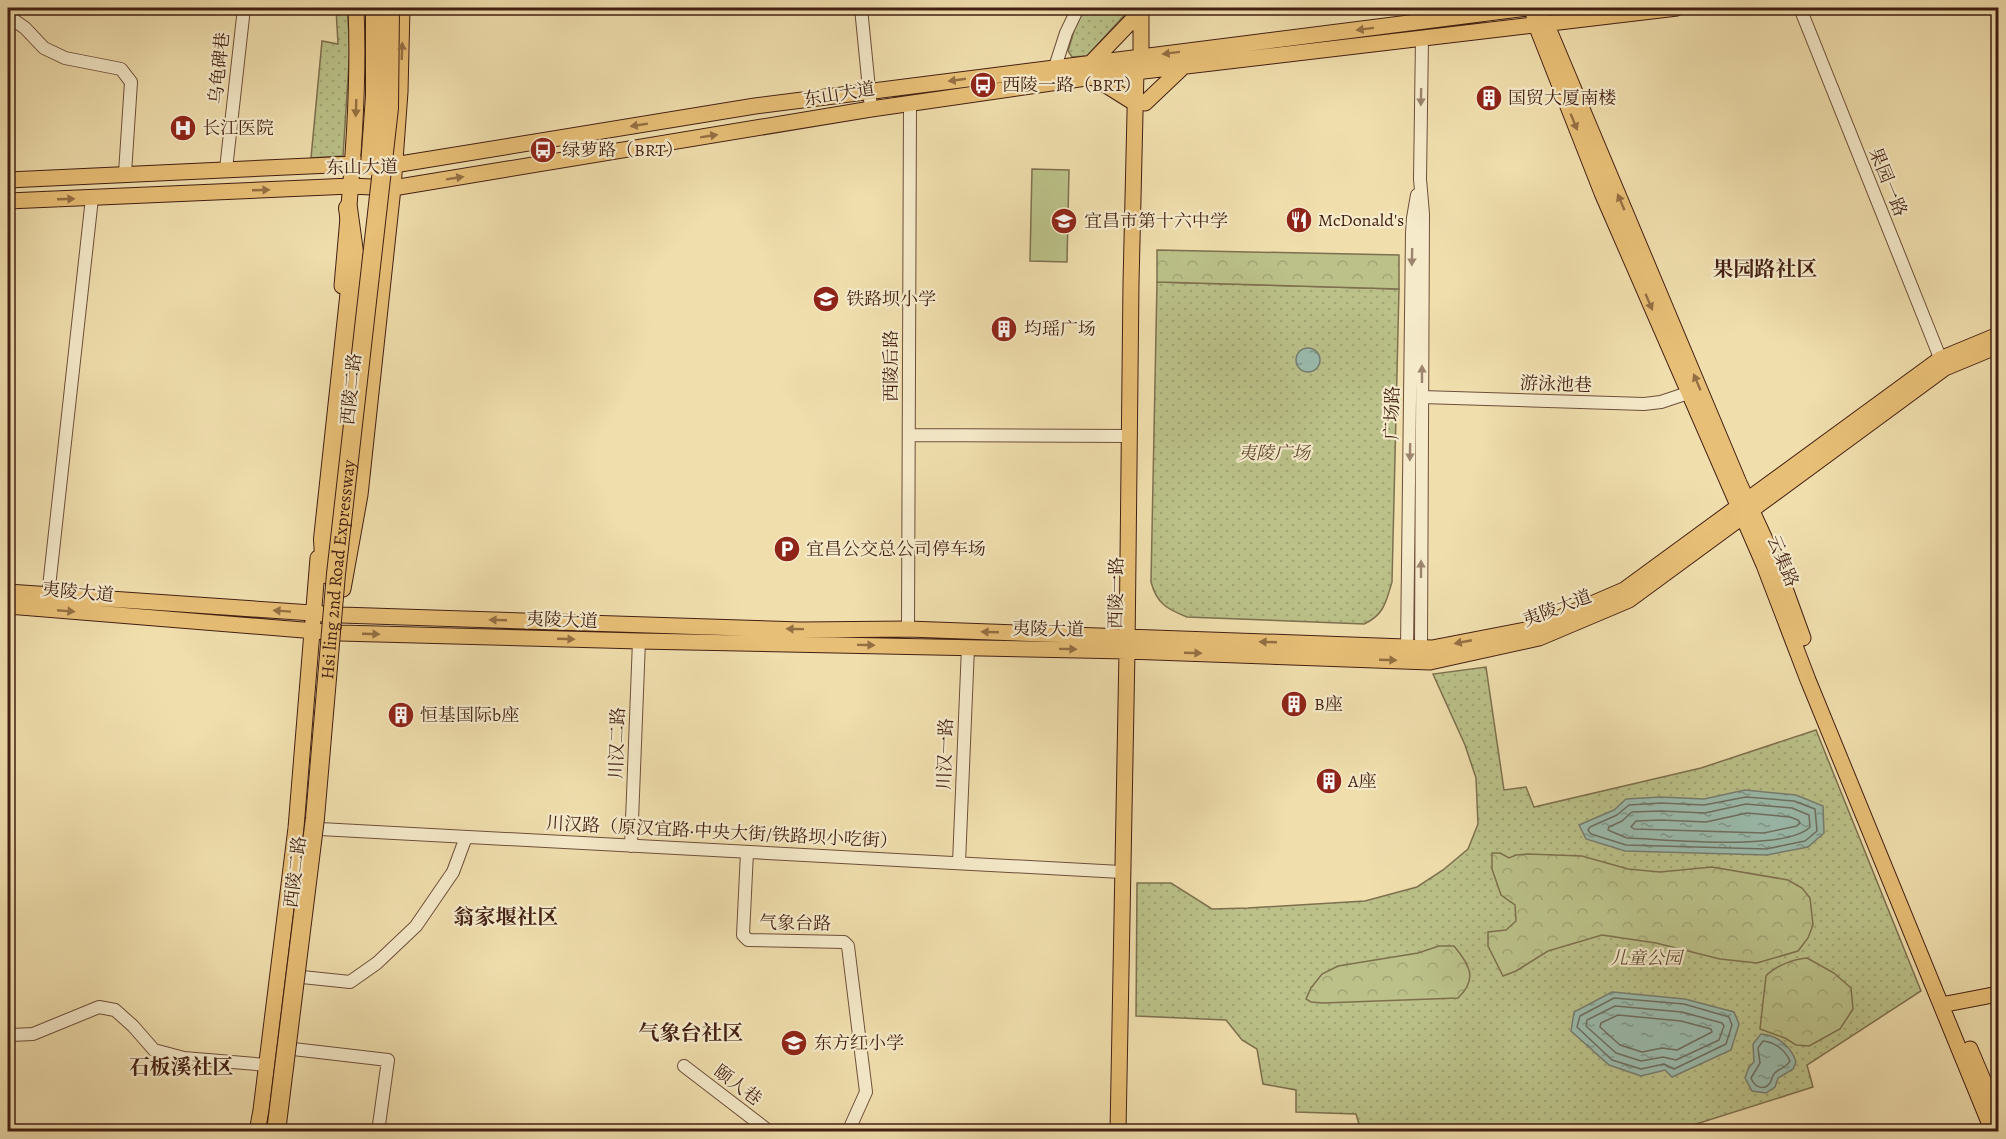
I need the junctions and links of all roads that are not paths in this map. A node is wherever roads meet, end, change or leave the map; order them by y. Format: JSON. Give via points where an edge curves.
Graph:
{"nodes":[{"id":1,"x":244,"y":8,"type":"edge"},
{"id":2,"x":356,"y":8,"type":"edge"},
{"id":3,"x":375,"y":8,"type":"edge"},
{"id":4,"x":390,"y":8,"type":"edge"},
{"id":5,"x":402,"y":8,"type":"edge"},
{"id":6,"x":861,"y":8,"type":"edge"},
{"id":7,"x":1078,"y":8,"type":"edge"},
{"id":8,"x":1527,"y":8,"type":"edge"},
{"id":9,"x":1535,"y":8,"type":"edge"},
{"id":10,"x":1677,"y":8,"type":"edge"},
{"id":11,"x":1800,"y":8,"type":"edge"},
{"id":12,"x":1141,"y":9,"type":"edge"},
{"id":13,"x":8,"y":16,"type":"edge"},
{"id":14,"x":1541,"y":24,"type":"junction"},
{"id":15,"x":1422,"y":38,"type":"junction"},
{"id":16,"x":1185,"y":65,"type":"junction"},
{"id":17,"x":1141,"y":66,"type":"junction"},
{"id":18,"x":1055,"y":67,"type":"junction"},
{"id":19,"x":1092,"y":69,"type":"junction"},
{"id":20,"x":869,"y":92,"type":"junction"},
{"id":21,"x":910,"y":103,"type":"junction"},
{"id":22,"x":1141,"y":103,"type":"junction"},
{"id":23,"x":871,"y":109,"type":"junction"},
{"id":24,"x":354,"y":164,"type":"junction"},
{"id":25,"x":394,"y":165,"type":"junction"},
{"id":26,"x":226,"y":169,"type":"junction"},
{"id":27,"x":125,"y":173,"type":"junction"},
{"id":28,"x":1420,"y":179,"type":"junction"},
{"id":29,"x":8,"y":180,"type":"edge"},
{"id":30,"x":351,"y":186,"type":"junction"},
{"id":31,"x":386,"y":190,"type":"junction"},
{"id":32,"x":92,"y":198,"type":"junction"},
{"id":33,"x":8,"y":201,"type":"edge"},
{"id":34,"x":348,"y":208,"type":"junction"},
{"id":35,"x":1998,"y":335,"type":"edge"},
{"id":36,"x":1998,"y":346,"type":"edge"},
{"id":37,"x":1943,"y":364,"type":"junction"},
{"id":38,"x":1688,"y":393,"type":"junction"},
{"id":39,"x":1422,"y":398,"type":"junction"},
{"id":40,"x":909,"y":435,"type":"junction"},
{"id":41,"x":1130,"y":436,"type":"junction"},
{"id":42,"x":1745,"y":508,"type":"junction"},
{"id":43,"x":325,"y":574,"type":"junction"},
{"id":44,"x":344,"y":576,"type":"junction"},
{"id":45,"x":8,"y":592,"type":"edge"},
{"id":46,"x":48,"y":596,"type":"junction"},
{"id":47,"x":8,"y":606,"type":"edge"},
{"id":48,"x":313,"y":614,"type":"junction"},
{"id":49,"x":341,"y":615,"type":"junction"},
{"id":50,"x":908,"y":629,"type":"junction"},
{"id":51,"x":312,"y":631,"type":"junction"},
{"id":52,"x":340,"y":633,"type":"junction"},
{"id":53,"x":639,"y":642,"type":"junction"},
{"id":54,"x":1131,"y":644,"type":"junction"},
{"id":55,"x":968,"y":647,"type":"junction"},
{"id":56,"x":1414,"y":648,"type":"junction"},
{"id":57,"x":320,"y":829,"type":"junction"},
{"id":58,"x":466,"y":837,"type":"junction"},
{"id":59,"x":631,"y":846,"type":"junction"},
{"id":60,"x":747,"y":852,"type":"junction"},
{"id":61,"x":959,"y":863,"type":"junction"},
{"id":62,"x":1122,"y":872,"type":"junction"},
{"id":63,"x":302,"y":977,"type":"junction"},
{"id":64,"x":1998,"y":994,"type":"edge"},
{"id":65,"x":1998,"y":1003,"type":"edge"},
{"id":66,"x":1948,"y":1008,"type":"junction"},
{"id":67,"x":8,"y":1033,"type":"edge"},
{"id":68,"x":293,"y":1049,"type":"junction"},
{"id":69,"x":267,"y":1065,"type":"junction"},
{"id":70,"x":684,"y":1066,"type":"dead end"},
{"id":71,"x":1992,"y":1126,"type":"edge"},
{"id":72,"x":257,"y":1131,"type":"edge"},
{"id":73,"x":265,"y":1131,"type":"edge"},
{"id":74,"x":276,"y":1131,"type":"edge"},
{"id":75,"x":283,"y":1131,"type":"edge"},
{"id":76,"x":378,"y":1131,"type":"edge"},
{"id":77,"x":770,"y":1131,"type":"edge"},
{"id":78,"x":848,"y":1131,"type":"edge"},
{"id":79,"x":1118,"y":1131,"type":"edge"},
{"id":80,"x":1124,"y":1131,"type":"edge"}],
"edges":[{"from":1,"to":26,"type":"street","name":"乌龟碑巷"},
{"from":2,"to":24,"type":"main road","name":"西陵二路","one_way":true},
{"from":3,"to":43,"type":"highway","name":"Hsi ling 2nd Road Expressway","bridge":true,"via":[[375,96],[368,195]]},
{"from":4,"to":31,"type":"highway","name":"Hsi ling 2nd Road Expressway","bridge":true},
{"from":25,"to":5,"type":"main road","name":"西陵二路","one_way":true},
{"from":6,"to":20,"type":"street"},
{"from":7,"to":18,"type":"street"},
{"from":8,"to":17,"type":"main road","name":"东山大道","one_way":true},
{"from":9,"to":14,"type":"main road","name":"云集路"},
{"from":10,"to":14,"type":"main road","name":"东山大道"},
{"from":11,"to":37,"type":"street","name":"果园一路"},
{"from":12,"to":17,"type":"main road","name":"西陵一路"},
{"from":12,"to":19,"type":"main road"},
{"from":13,"to":27,"type":"street","via":[[44,48],[65,58],[120,69],[131,82]]},
{"from":14,"to":15,"type":"main road","name":"东山大道"},
{"from":14,"to":38,"type":"main road","name":"云集路","one_way":true,"via":[[1602,193]]},
{"from":42,"to":14,"type":"main road","name":"云集路","one_way":true},
{"from":15,"to":16,"type":"main road","name":"东山大道"},
{"from":15,"to":28,"type":"street","name":"广场路","one_way":true},
{"from":16,"to":17,"type":"main road","name":"东山大道"},
{"from":16,"to":22,"type":"main road"},
{"from":17,"to":19,"type":"main road","name":"东山大道"},
{"from":17,"to":22,"type":"main road","name":"西陵一路"},
{"from":18,"to":19,"type":"main road","name":"东山大道"},
{"from":18,"to":20,"type":"main road","name":"东山大道","one_way":true},
{"from":19,"to":21,"type":"main road","name":"东山大道"},
{"from":19,"to":22,"type":"main road"},
{"from":20,"to":23,"type":"street"},
{"from":20,"to":25,"type":"main road","name":"东山大道","one_way":true,"via":[[755,106]]},
{"from":21,"to":23,"type":"main road","name":"东山大道"},
{"from":21,"to":40,"type":"street","name":"西陵后路"},
{"from":22,"to":41,"type":"main road","name":"西陵一路","via":[[1131,283]]},
{"from":22,"to":54,"type":"main road","name":"西陵一路"},
{"from":31,"to":23,"type":"main road","name":"东山大道","one_way":true},
{"from":24,"to":25,"type":"main road","name":"东山大道"},
{"from":24,"to":26,"type":"main road","name":"东山大道"},
{"from":24,"to":30,"type":"main road","name":"西陵二路"},
{"from":25,"to":31,"type":"main road","name":"西陵二路"},
{"from":26,"to":27,"type":"main road","name":"东山大道"},
{"from":27,"to":29,"type":"main road","name":"东山大道"},
{"from":39,"to":28,"type":"street","name":"广场路","one_way":true,"via":[[1424,214]]},
{"from":28,"to":56,"type":"street","name":"广场路","one_way":true,"via":[[1412,234]]},
{"from":30,"to":31,"type":"main road","name":"东山大道"},
{"from":32,"to":30,"type":"main road","name":"东山大道","one_way":true},
{"from":30,"to":34,"type":"main road","name":"西陵二路"},
{"from":31,"to":44,"type":"highway","bridge":true},
{"from":31,"to":44,"type":"main road","name":"西陵二路","via":[[360,495]]},
{"from":31,"to":74,"type":"highway","name":"Hsi ling 2nd Road Expressway","bridge":true,"via":[[336,574],[315,818]]},
{"from":33,"to":32,"type":"main road","name":"东山大道","one_way":true},
{"from":32,"to":46,"type":"street"},
{"from":34,"to":43,"type":"highway","via":[[354,252],[323,539]]},
{"from":34,"to":48,"type":"main road","name":"西陵二路"},
{"from":35,"to":37,"type":"main road","name":"夷陵大道"},
{"from":36,"to":37,"type":"main road","name":"夷陵大道"},
{"from":37,"to":42,"type":"main road","name":"夷陵大道"},
{"from":38,"to":39,"type":"street","name":"游泳池巷","via":[[1644,404]]},
{"from":38,"to":42,"type":"main road","name":"云集路"},
{"from":56,"to":39,"type":"street","name":"广场路","one_way":true},
{"from":40,"to":41,"type":"street"},
{"from":40,"to":50,"type":"street","name":"西陵后路"},
{"from":41,"to":54,"type":"main road","name":"西陵一路"},
{"from":54,"to":42,"type":"main road","name":"夷陵大道","one_way":true,"via":[[1430,662],[1539,638],[1629,600]]},
{"from":42,"to":56,"type":"main road","name":"夷陵大道","one_way":true,"via":[[1624,590],[1536,628]]},
{"from":42,"to":66,"type":"main road","name":"云集路","via":[[1775,561],[1828,707]]},
{"from":43,"to":73,"type":"highway","name":"Hsi ling 2nd Road Expressway","via":[[297,874]]},
{"from":44,"to":49,"type":"main road","name":"西陵二路"},
{"from":45,"to":46,"type":"main road","name":"夷陵大道"},
{"from":48,"to":46,"type":"main road","name":"夷陵大道","one_way":true},
{"from":47,"to":51,"type":"main road","name":"夷陵大道","one_way":true},
{"from":48,"to":49,"type":"main road","name":"夷陵大道"},
{"from":48,"to":51,"type":"main road","name":"西陵二路"},
{"from":50,"to":49,"type":"main road","name":"夷陵大道","one_way":true,"via":[[801,630]]},
{"from":49,"to":52,"type":"main road","name":"西陵二路"},
{"from":54,"to":50,"type":"main road","name":"夷陵大道","one_way":true},
{"from":51,"to":52,"type":"main road","name":"夷陵大道"},
{"from":51,"to":69,"type":"main road","name":"西陵二路","via":[[296,828]]},
{"from":52,"to":53,"type":"main road","name":"夷陵大道","one_way":true},
{"from":52,"to":57,"type":"main road","name":"西陵二路"},
{"from":53,"to":55,"type":"main road","name":"夷陵大道","one_way":true},
{"from":53,"to":59,"type":"street","name":"川汉二路"},
{"from":55,"to":54,"type":"main road","name":"夷陵大道","one_way":true},
{"from":56,"to":54,"type":"main road","name":"夷陵大道","one_way":true},
{"from":54,"to":62,"type":"main road","name":"西陵一路"},
{"from":54,"to":80,"type":"main road","name":"西陵一路"},
{"from":55,"to":61,"type":"street","name":"川汉一路"},
{"from":57,"to":58,"type":"street","name":"川汉路（原汉宜路·中央大街/铁路坝小吃街）"},
{"from":57,"to":63,"type":"main road","name":"西陵二路"},
{"from":58,"to":59,"type":"street","name":"川汉路（原汉宜路·中央大街/铁路坝小吃街）"},
{"from":58,"to":63,"type":"street","via":[[453,872],[416,926],[377,963],[350,982]]},
{"from":59,"to":60,"type":"street","name":"川汉路（原汉宜路·中央大街/铁路坝小吃街）"},
{"from":60,"to":61,"type":"street","name":"川汉路（原汉宜路·中央大街/铁路坝小吃街）"},
{"from":60,"to":78,"type":"street","name":"气象台路","via":[[743,936],[748,940],[844,942],[848,946],[866,1092]]},
{"from":61,"to":62,"type":"street","name":"川汉路（原汉宜路·中央大街/铁路坝小吃街）"},
{"from":62,"to":79,"type":"main road","name":"西陵一路"},
{"from":63,"to":68,"type":"main road","name":"西陵二路"},
{"from":64,"to":66,"type":"main road"},
{"from":65,"to":66,"type":"main road"},
{"from":66,"to":71,"type":"main road","name":"云集路"},
{"from":67,"to":69,"type":"street","via":[[33,1034],[99,1007],[115,1010],[154,1050],[184,1058]]},
{"from":68,"to":75,"type":"main road","name":"西陵二路"},
{"from":68,"to":76,"type":"street","via":[[388,1060]]},
{"from":69,"to":72,"type":"main road","name":"西陵二路"},
{"from":70,"to":77,"type":"street","name":"颐人巷"}]}
